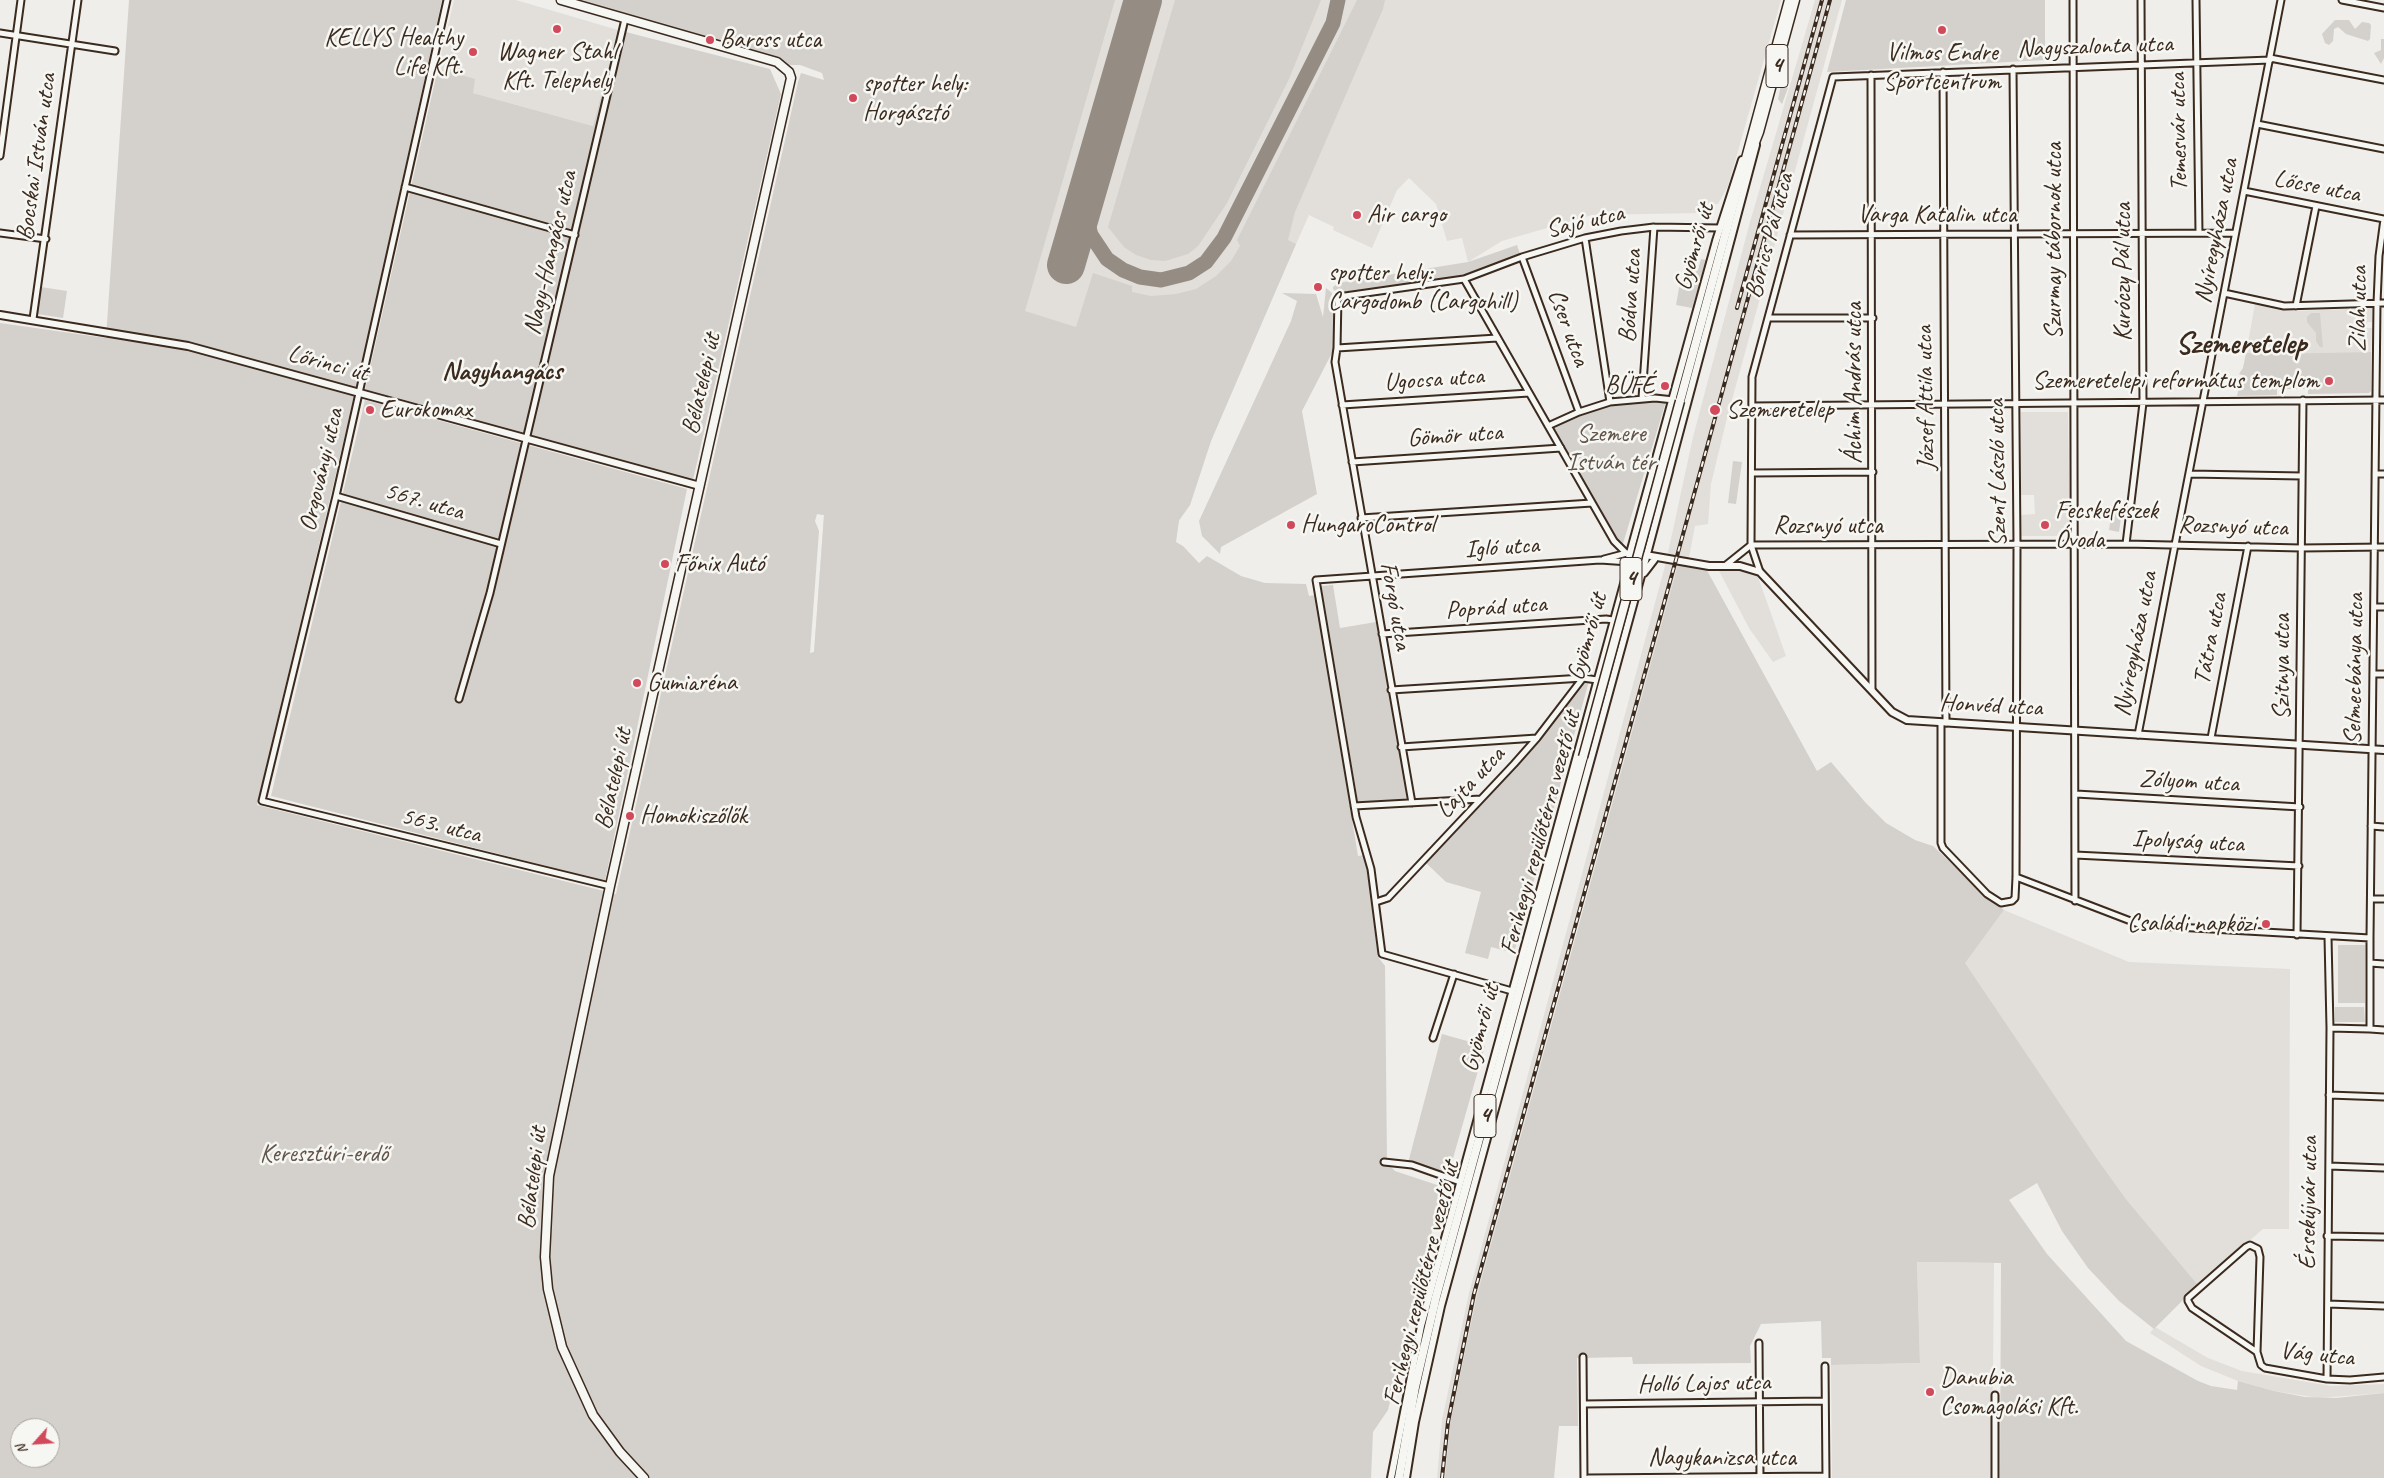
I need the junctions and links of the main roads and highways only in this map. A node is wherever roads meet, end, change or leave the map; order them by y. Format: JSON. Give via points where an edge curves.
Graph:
{"nodes":[{"id":1,"x":561,"y":0,"type":"edge"},
{"id":2,"x":1789,"y":0,"type":"edge"},
{"id":3,"x":1795,"y":0,"type":"edge"},
{"id":4,"x":1756,"y":131,"type":"junction"},
{"id":5,"x":644,"y":1478,"type":"edge"},
{"id":6,"x":1399,"y":1478,"type":"edge"}],
"edges":[{"from":1,"to":5,"type":"main road","name":"Bélatelepi út","via":[[777,62],[788,72],[792,84],[610,886],[548,1176],[545,1257],[553,1315],[585,1401],[605,1434]]},
{"from":2,"to":4,"type":"main road","name":"Ferihegyi repülőtérre vezető út","number":"4"},
{"from":3,"to":4,"type":"main road","name":"Ferihegyi repülőtérre vezető út","number":"4"},
{"from":4,"to":6,"type":"main road","name":"Ferihegyi repülőtérre vezető út","number":"4","bridge":true,"via":[[1677,401],[1436,1298],[1413,1397]]}]}
